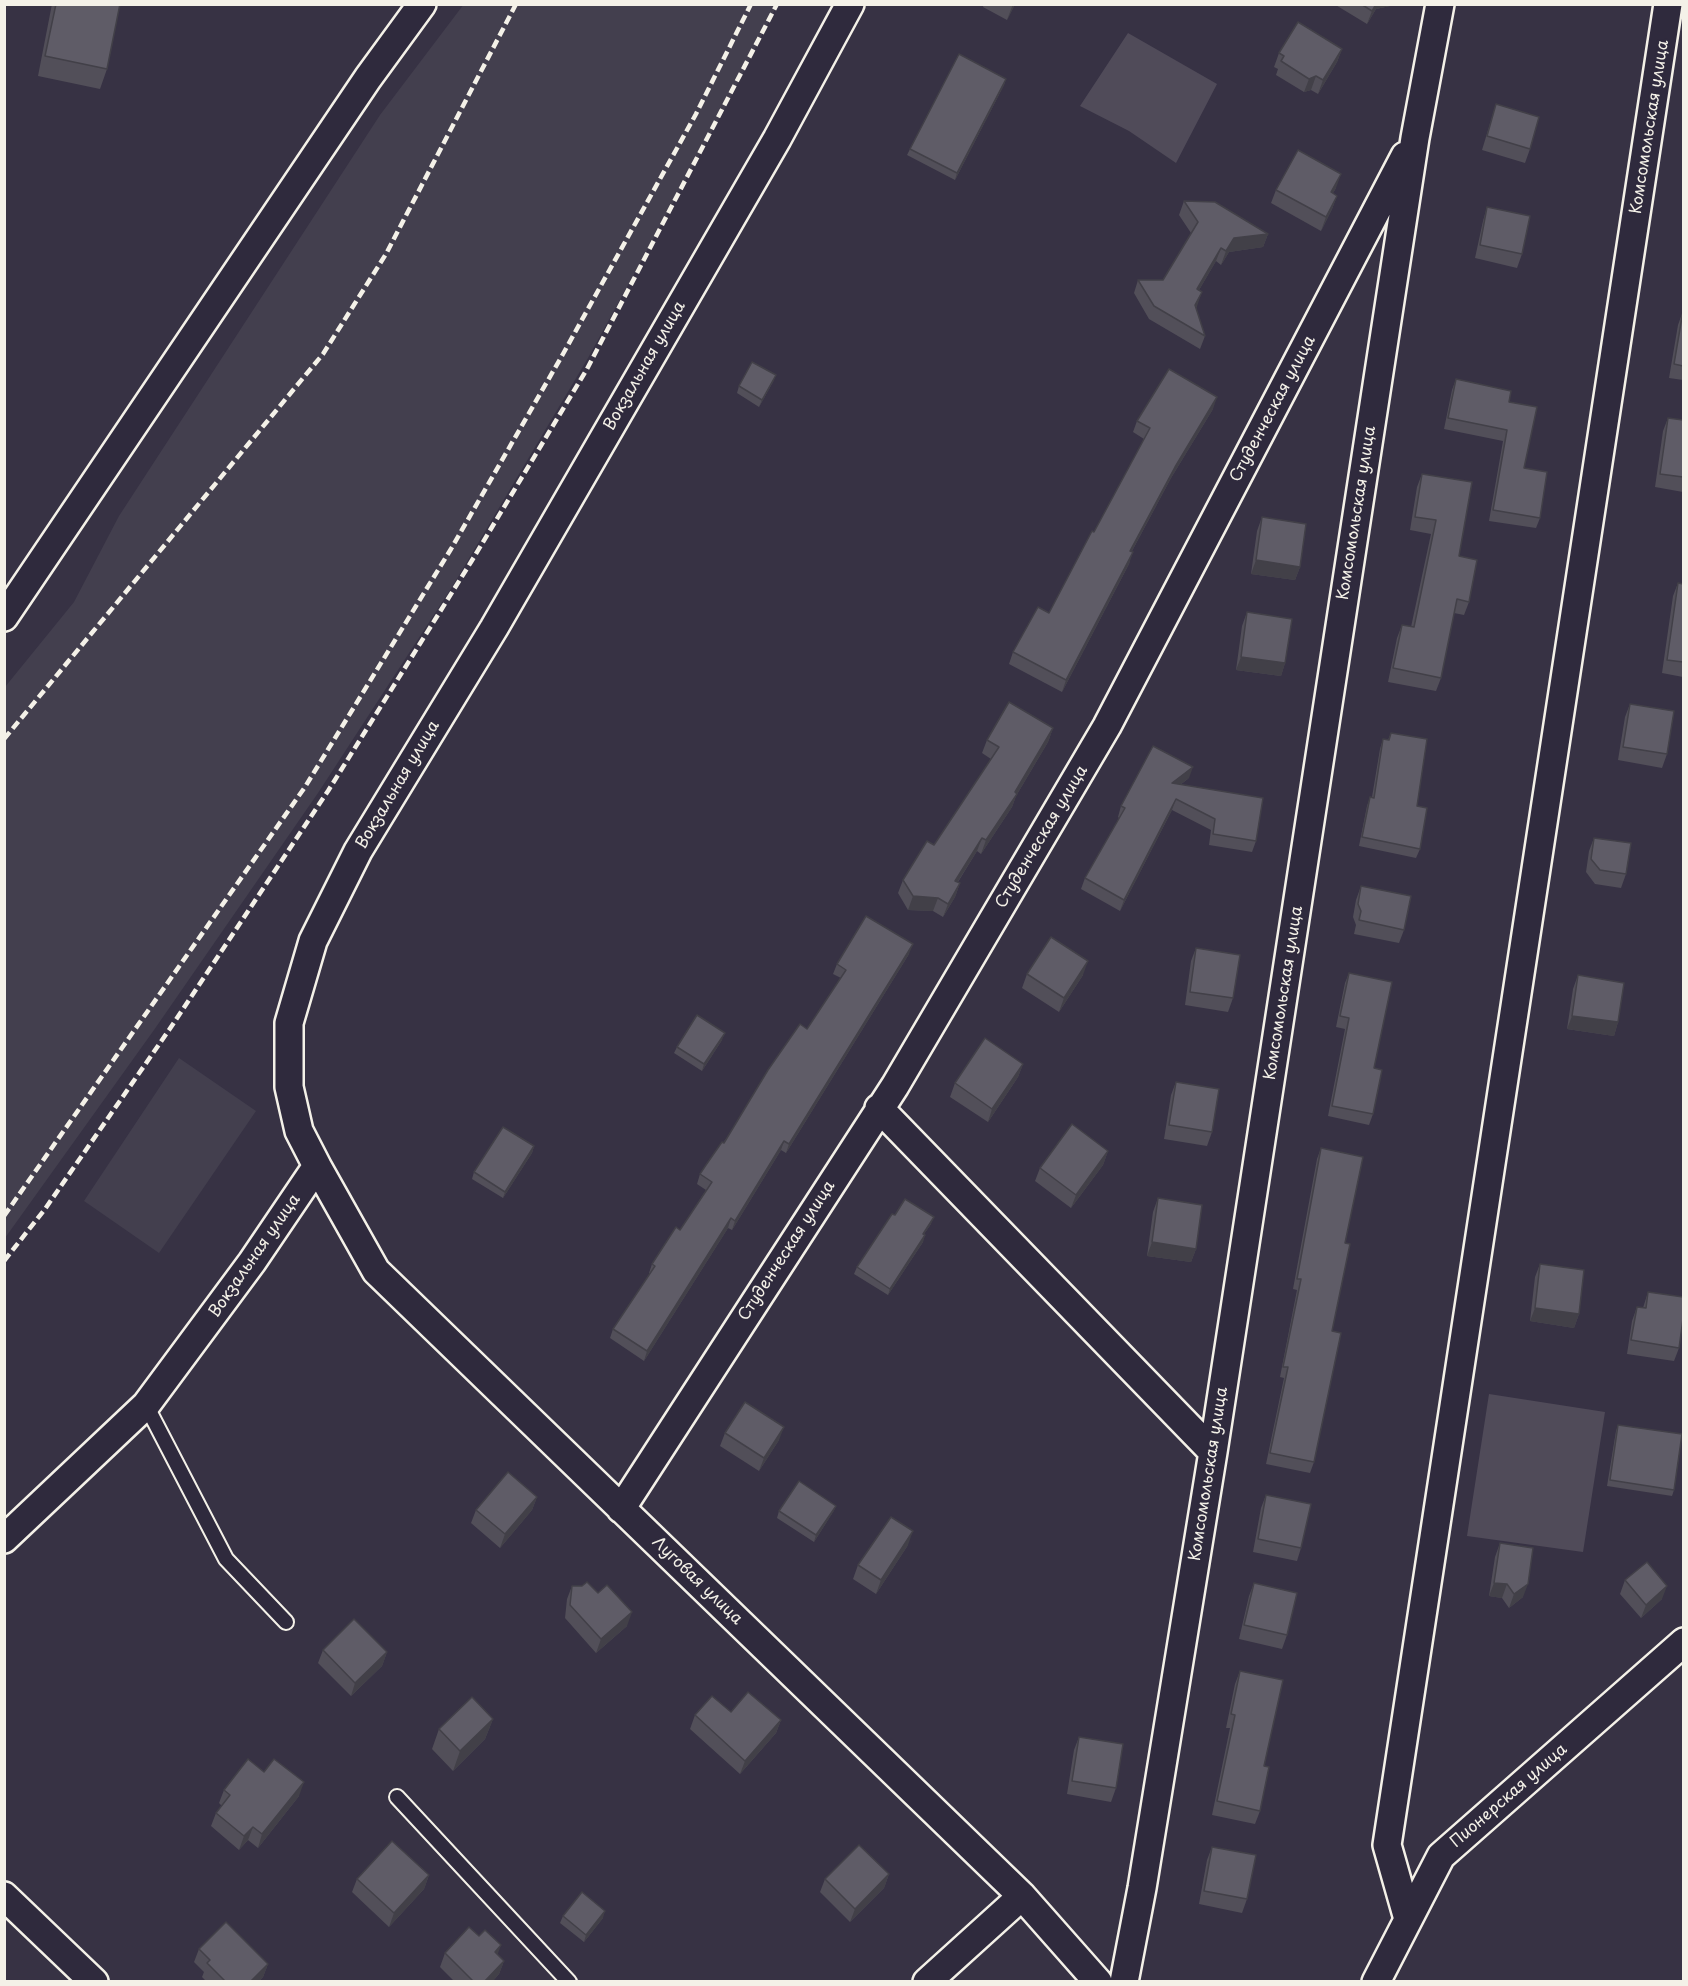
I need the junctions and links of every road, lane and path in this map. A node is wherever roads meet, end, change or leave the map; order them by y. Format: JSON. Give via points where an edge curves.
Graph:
{"nodes":[{"id":1,"x":422,"y":4,"type":"edge"},
{"id":2,"x":850,"y":4,"type":"edge"},
{"id":3,"x":1440,"y":4,"type":"edge"},
{"id":4,"x":1668,"y":4,"type":"edge"},
{"id":5,"x":1415,"y":138,"type":"junction"},
{"id":6,"x":4,"y":617,"type":"edge"},
{"id":7,"x":879,"y":1108,"type":"junction"},
{"id":8,"x":317,"y":1166,"type":"junction"},
{"id":9,"x":146,"y":1405,"type":"junction"},
{"id":10,"x":1213,"y":1452,"type":"junction"},
{"id":11,"x":621,"y":1509,"type":"junction"},
{"id":12,"x":4,"y":1539,"type":"edge"},
{"id":13,"x":286,"y":1622,"type":"dead end"},
{"id":14,"x":1683,"y":1642,"type":"edge"},
{"id":15,"x":397,"y":1797,"type":"dead end"},
{"id":16,"x":4,"y":1896,"type":"edge"},
{"id":17,"x":1022,"y":1896,"type":"junction"},
{"id":18,"x":1408,"y":1919,"type":"junction"},
{"id":19,"x":94,"y":1982,"type":"edge"},
{"id":20,"x":569,"y":1982,"type":"edge"},
{"id":21,"x":927,"y":1982,"type":"edge"},
{"id":22,"x":1098,"y":1982,"type":"edge"},
{"id":23,"x":1124,"y":1982,"type":"edge"},
{"id":24,"x":1376,"y":1982,"type":"edge"}],
"edges":[{"from":1,"to":6,"type":"street"},
{"from":2,"to":8,"type":"street","name":"Вокзальная улица","via":[[777,139],[523,577],[358,851],[313,942],[289,1023],[289,1087],[299,1131]]},
{"from":3,"to":5,"type":"street","name":"Комсомольская улица"},
{"from":4,"to":18,"type":"street","name":"Комсомольская улица","via":[[1387,1845]]},
{"from":5,"to":7,"type":"street","name":"Студенческая улица","via":[[1107,726]]},
{"from":5,"to":10,"type":"street","name":"Комсомольская улица"},
{"from":7,"to":10,"type":"street"},
{"from":7,"to":11,"type":"street","name":"Студенческая улица"},
{"from":8,"to":9,"type":"street","name":"Вокзальная улица"},
{"from":8,"to":11,"type":"street","name":"Луговая улица","via":[[376,1271]]},
{"from":9,"to":12,"type":"street","name":"Вокзальная улица"},
{"from":9,"to":13,"type":"lane","via":[[226,1559]]},
{"from":10,"to":23,"type":"street","name":"Комсомольская улица"},
{"from":11,"to":17,"type":"street","name":"Луговая улица"},
{"from":14,"to":18,"type":"street","name":"Пионерская улица","via":[[1441,1856]]},
{"from":15,"to":20,"type":"lane"},
{"from":16,"to":19,"type":"street"},
{"from":17,"to":21,"type":"street"},
{"from":17,"to":22,"type":"street","name":"Луговая улица"},
{"from":18,"to":24,"type":"street","name":"Пионерская улица"}]}
